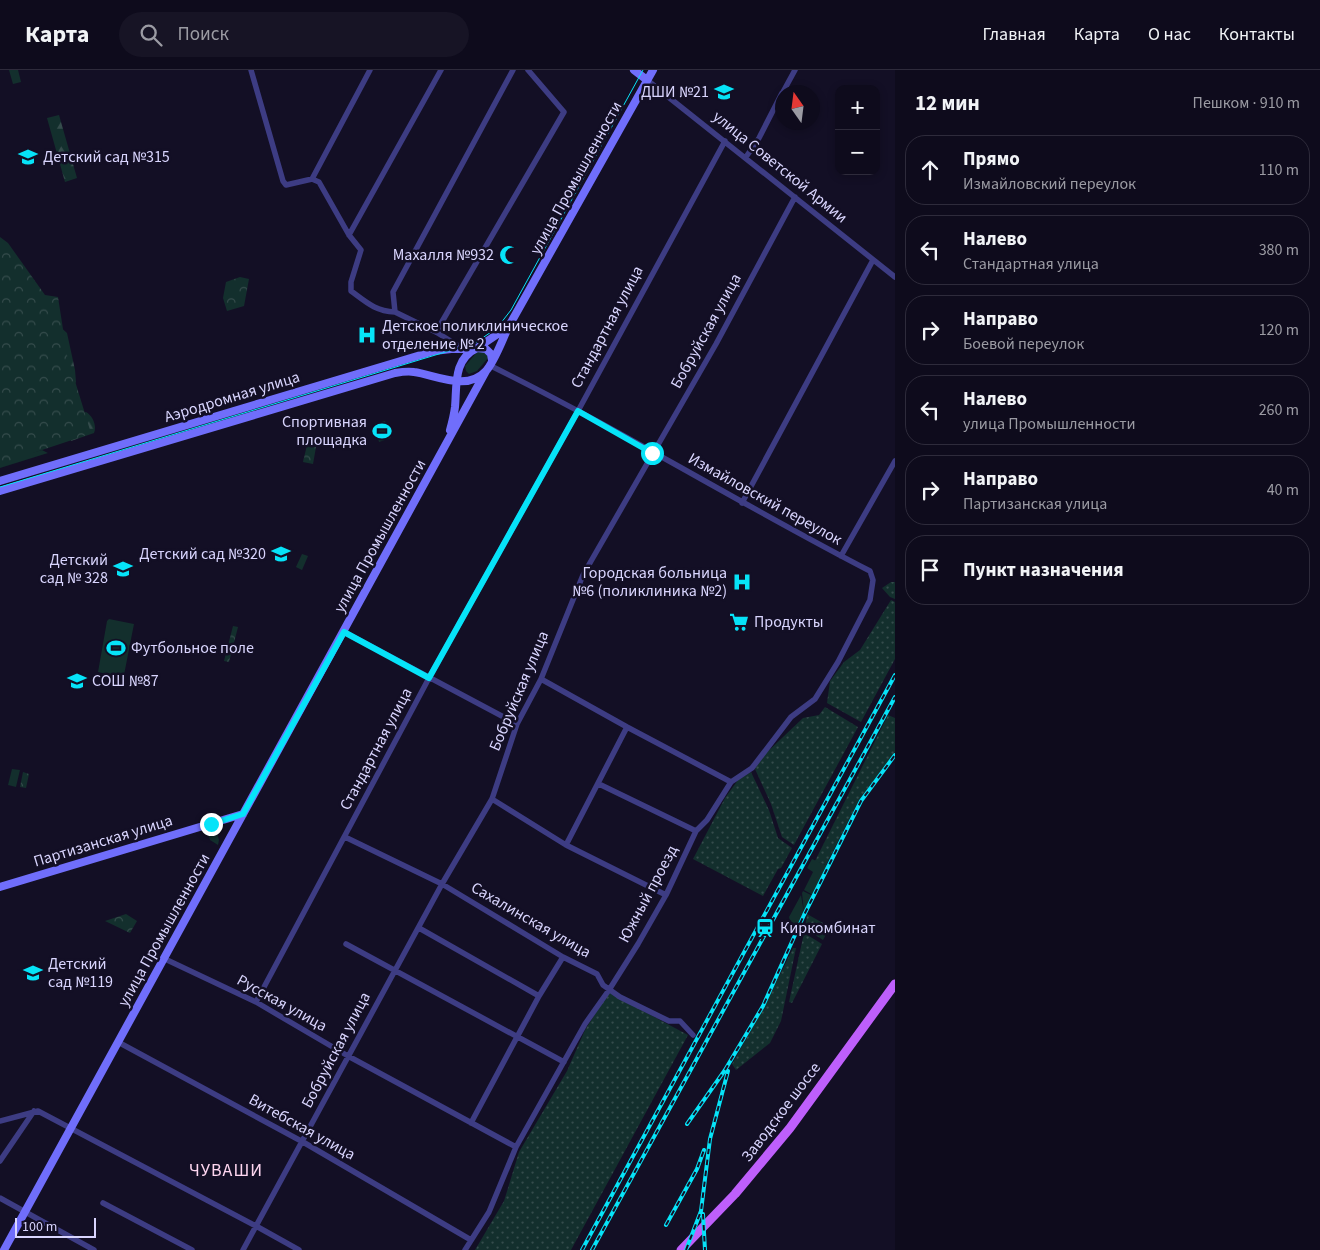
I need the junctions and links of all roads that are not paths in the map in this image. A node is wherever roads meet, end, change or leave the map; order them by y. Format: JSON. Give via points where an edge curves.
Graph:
{"nodes":[{"id":1,"x":251,"y":70,"type":"edge"},
{"id":2,"x":370,"y":70,"type":"edge"},
{"id":3,"x":441,"y":70,"type":"edge"},
{"id":4,"x":512,"y":70,"type":"edge"},
{"id":5,"x":528,"y":70,"type":"edge"},
{"id":6,"x":634,"y":70,"type":"edge"},
{"id":7,"x":646,"y":70,"type":"edge"},
{"id":8,"x":653,"y":70,"type":"edge"},
{"id":9,"x":795,"y":70,"type":"edge"},
{"id":10,"x":647,"y":80,"type":"junction"},
{"id":11,"x":787,"y":85,"type":"edge"},
{"id":12,"x":775,"y":108,"type":"edge"},
{"id":13,"x":725,"y":140,"type":"junction"},
{"id":14,"x":746,"y":157,"type":"junction"},
{"id":15,"x":312,"y":179,"type":"junction"},
{"id":16,"x":795,"y":197,"type":"junction"},
{"id":17,"x":349,"y":235,"type":"junction"},
{"id":18,"x":873,"y":260,"type":"junction"},
{"id":19,"x":895,"y":277,"type":"edge"},
{"id":20,"x":395,"y":312,"type":"junction"},
{"id":21,"x":509,"y":326,"type":"junction"},
{"id":22,"x":436,"y":332,"type":"junction"},
{"id":23,"x":462,"y":348,"type":"junction"},
{"id":24,"x":476,"y":349,"type":"junction"},
{"id":25,"x":462,"y":364,"type":"junction"},
{"id":26,"x":487,"y":368,"type":"junction"},
{"id":27,"x":456,"y":380,"type":"junction"},
{"id":28,"x":578,"y":411,"type":"junction"},
{"id":29,"x":448,"y":440,"type":"junction"},
{"id":30,"x":652,"y":453,"type":"junction"},
{"id":31,"x":895,"y":461,"type":"edge"},
{"id":32,"x":0,"y":481,"type":"edge"},
{"id":33,"x":0,"y":491,"type":"edge"},
{"id":34,"x":742,"y":503,"type":"junction"},
{"id":35,"x":842,"y":556,"type":"junction"},
{"id":36,"x":870,"y":571,"type":"joint"},
{"id":37,"x":344,"y":632,"type":"junction"},
{"id":38,"x":429,"y":678,"type":"junction"},
{"id":39,"x":540,"y":679,"type":"junction"},
{"id":40,"x":517,"y":724,"type":"junction"},
{"id":41,"x":627,"y":727,"type":"junction"},
{"id":42,"x":731,"y":782,"type":"junction"},
{"id":43,"x":599,"y":784,"type":"junction"},
{"id":44,"x":492,"y":799,"type":"junction"},
{"id":45,"x":243,"y":814,"type":"junction"},
{"id":46,"x":696,"y":831,"type":"junction"},
{"id":47,"x":345,"y":837,"type":"junction"},
{"id":48,"x":566,"y":844,"type":"junction"},
{"id":49,"x":442,"y":884,"type":"junction"},
{"id":50,"x":0,"y":886,"type":"edge"},
{"id":51,"x":666,"y":895,"type":"junction"},
{"id":52,"x":419,"y":928,"type":"junction"},
{"id":53,"x":346,"y":944,"type":"dead end"},
{"id":54,"x":563,"y":957,"type":"junction"},
{"id":55,"x":165,"y":959,"type":"junction"},
{"id":56,"x":396,"y":970,"type":"junction"},
{"id":57,"x":895,"y":984,"type":"edge"},
{"id":58,"x":609,"y":989,"type":"junction"},
{"id":59,"x":539,"y":996,"type":"junction"},
{"id":60,"x":256,"y":1002,"type":"junction"},
{"id":61,"x":692,"y":1035,"type":"dead end"},
{"id":62,"x":518,"y":1038,"type":"junction"},
{"id":63,"x":118,"y":1042,"type":"junction"},
{"id":64,"x":348,"y":1056,"type":"junction"},
{"id":65,"x":564,"y":1062,"type":"junction"},
{"id":66,"x":34,"y":1111,"type":"junction"},
{"id":67,"x":0,"y":1122,"type":"edge"},
{"id":68,"x":471,"y":1123,"type":"junction"},
{"id":69,"x":71,"y":1128,"type":"junction"},
{"id":70,"x":303,"y":1142,"type":"junction"},
{"id":71,"x":516,"y":1147,"type":"junction"},
{"id":72,"x":0,"y":1161,"type":"edge"},
{"id":73,"x":0,"y":1198,"type":"edge"},
{"id":74,"x":103,"y":1202,"type":"dead end"},
{"id":75,"x":25,"y":1212,"type":"junction"},
{"id":76,"x":256,"y":1226,"type":"junction"},
{"id":77,"x":471,"y":1240,"type":"junction"},
{"id":78,"x":4,"y":1250,"type":"edge"},
{"id":79,"x":94,"y":1250,"type":"edge"},
{"id":80,"x":192,"y":1250,"type":"edge"},
{"id":81,"x":243,"y":1250,"type":"edge"},
{"id":82,"x":299,"y":1250,"type":"edge"},
{"id":83,"x":466,"y":1250,"type":"edge"},
{"id":84,"x":681,"y":1250,"type":"edge"}],
"edges":[{"from":1,"to":15,"type":"street","via":[[283,181],[286,185]]},
{"from":2,"to":15,"type":"street"},
{"from":3,"to":17,"type":"street"},
{"from":4,"to":20,"type":"street","via":[[393,292]]},
{"from":5,"to":22,"type":"street","via":[[564,112]]},
{"from":6,"to":10,"type":"main road","name":"улица Советской Армии"},
{"from":7,"to":10,"type":"main road"},
{"from":8,"to":10,"type":"main road","name":"улица Промышленности"},
{"from":9,"to":11,"type":"street"},
{"from":10,"to":13,"type":"street","name":"улица Советской Армии"},
{"from":10,"to":21,"type":"main road","name":"улица Промышленности"},
{"from":12,"to":14,"type":"street"},
{"from":13,"to":14,"type":"street","name":"улица Советской Армии"},
{"from":13,"to":28,"type":"street","name":"Стандартная улица"},
{"from":14,"to":16,"type":"street","name":"улица Советской Армии"},
{"from":15,"to":17,"type":"street","via":[[319,182]]},
{"from":16,"to":18,"type":"street","name":"улица Советской Армии"},
{"from":16,"to":30,"type":"street","name":"Бобруйская улица","via":[[716,344]]},
{"from":17,"to":20,"type":"street","via":[[361,250],[351,291],[367,304],[382,311]]},
{"from":18,"to":19,"type":"street","name":"улица Советской Армии"},
{"from":18,"to":34,"type":"street"},
{"from":20,"to":22,"type":"street"},
{"from":21,"to":24,"type":"main road","name":"улица Промышленности"},
{"from":21,"to":26,"type":"main road","name":"улица Промышленности"},
{"from":22,"to":23,"type":"street"},
{"from":23,"to":24,"type":"main road","name":"Аэродромная улица"},
{"from":23,"to":32,"type":"main road","name":"Аэродромная улица","via":[[389,364]]},
{"from":24,"to":25,"type":"main road","name":"улица Промышленности"},
{"from":24,"to":26,"type":"main road","via":[[486,349],[491,354]]},
{"from":25,"to":26,"type":"main road","via":[[462,372],[470,378]]},
{"from":25,"to":27,"type":"main road","name":"улица Промышленности"},
{"from":26,"to":27,"type":"main road","via":[[473,379]]},
{"from":26,"to":28,"type":"street","name":"Измайловский переулок"},
{"from":26,"to":29,"type":"main road","name":"улица Промышленности"},
{"from":27,"to":29,"type":"main road","name":"улица Промышленности","via":[[455,407]]},
{"from":27,"to":33,"type":"main road","name":"Аэродромная улица","via":[[415,372],[395,373]]},
{"from":28,"to":30,"type":"street","name":"Измайловский переулок"},
{"from":28,"to":38,"type":"street","name":"Стандартная улица"},
{"from":29,"to":37,"type":"main road","name":"улица Промышленности"},
{"from":30,"to":34,"type":"street","name":"Измайловский переулок"},
{"from":30,"to":39,"type":"street","name":"Бобруйская улица","via":[[583,575]]},
{"from":31,"to":35,"type":"street"},
{"from":34,"to":35,"type":"street","name":"Измайловский переулок"},
{"from":35,"to":36,"type":"street","name":"Измайловский переулок"},
{"from":36,"to":42,"type":"street","name":"Южный проезд","via":[[873,580],[870,600],[815,700],[791,717],[752,768]]},
{"from":37,"to":38,"type":"street"},
{"from":37,"to":45,"type":"main road","name":"улица Промышленности"},
{"from":38,"to":40,"type":"street"},
{"from":38,"to":47,"type":"street","name":"Стандартная улица"},
{"from":39,"to":40,"type":"street","name":"Бобруйская улица"},
{"from":39,"to":41,"type":"street"},
{"from":40,"to":44,"type":"street","name":"Бобруйская улица"},
{"from":41,"to":42,"type":"street"},
{"from":41,"to":43,"type":"street"},
{"from":42,"to":46,"type":"street","name":"Южный проезд","via":[[707,820]]},
{"from":43,"to":46,"type":"street"},
{"from":43,"to":48,"type":"street"},
{"from":44,"to":48,"type":"street"},
{"from":44,"to":49,"type":"street","name":"Бобруйская улица"},
{"from":45,"to":50,"type":"main road","name":"Партизанская улица"},
{"from":45,"to":55,"type":"main road","name":"улица Промышленности"},
{"from":46,"to":51,"type":"street","name":"Южный проезд"},
{"from":47,"to":49,"type":"street","name":"Сахалинская улица"},
{"from":47,"to":60,"type":"street","name":"Стандартная улица"},
{"from":48,"to":51,"type":"street"},
{"from":49,"to":52,"type":"street","name":"Бобруйская улица"},
{"from":49,"to":54,"type":"street","name":"Сахалинская улица"},
{"from":51,"to":58,"type":"street","name":"Южный проезд"},
{"from":52,"to":56,"type":"street","name":"Бобруйская улица"},
{"from":52,"to":59,"type":"street"},
{"from":53,"to":56,"type":"street"},
{"from":54,"to":58,"type":"street","name":"Сахалинская улица","via":[[597,974]]},
{"from":54,"to":59,"type":"street"},
{"from":55,"to":60,"type":"street","name":"Русская улица"},
{"from":55,"to":63,"type":"main road","name":"улица Промышленности"},
{"from":56,"to":62,"type":"street"},
{"from":56,"to":64,"type":"street","name":"Бобруйская улица"},
{"from":57,"to":84,"type":"main road","name":"Заводское шоссе","via":[[790,1128],[735,1194]]},
{"from":58,"to":61,"type":"street","name":"Сахалинская улица","via":[[669,1021],[680,1021]]},
{"from":58,"to":65,"type":"street","name":"Южный проезд"},
{"from":59,"to":62,"type":"street"},
{"from":60,"to":64,"type":"street","name":"Русская улица"},
{"from":62,"to":65,"type":"street"},
{"from":62,"to":68,"type":"street"},
{"from":63,"to":69,"type":"main road","name":"улица Промышленности"},
{"from":63,"to":70,"type":"street","name":"Витебская улица"},
{"from":64,"to":68,"type":"street","name":"Русская улица"},
{"from":64,"to":70,"type":"street","name":"Бобруйская улица"},
{"from":65,"to":71,"type":"street","name":"Южный проезд"},
{"from":66,"to":67,"type":"street"},
{"from":66,"to":69,"type":"street"},
{"from":66,"to":72,"type":"street"},
{"from":68,"to":71,"type":"street","name":"Русская улица"},
{"from":69,"to":75,"type":"main road","name":"улица Промышленности"},
{"from":69,"to":76,"type":"street"},
{"from":70,"to":76,"type":"street","name":"Бобруйская улица"},
{"from":70,"to":77,"type":"street","name":"Витебская улица"},
{"from":71,"to":77,"type":"street","name":"Южный проезд","via":[[489,1212]]},
{"from":73,"to":75,"type":"street"},
{"from":74,"to":80,"type":"street"},
{"from":75,"to":78,"type":"main road","name":"улица Промышленности"},
{"from":75,"to":79,"type":"street"},
{"from":76,"to":81,"type":"street","name":"Бобруйская улица"},
{"from":76,"to":82,"type":"street"},
{"from":77,"to":83,"type":"street","name":"Южный проезд"}]}
